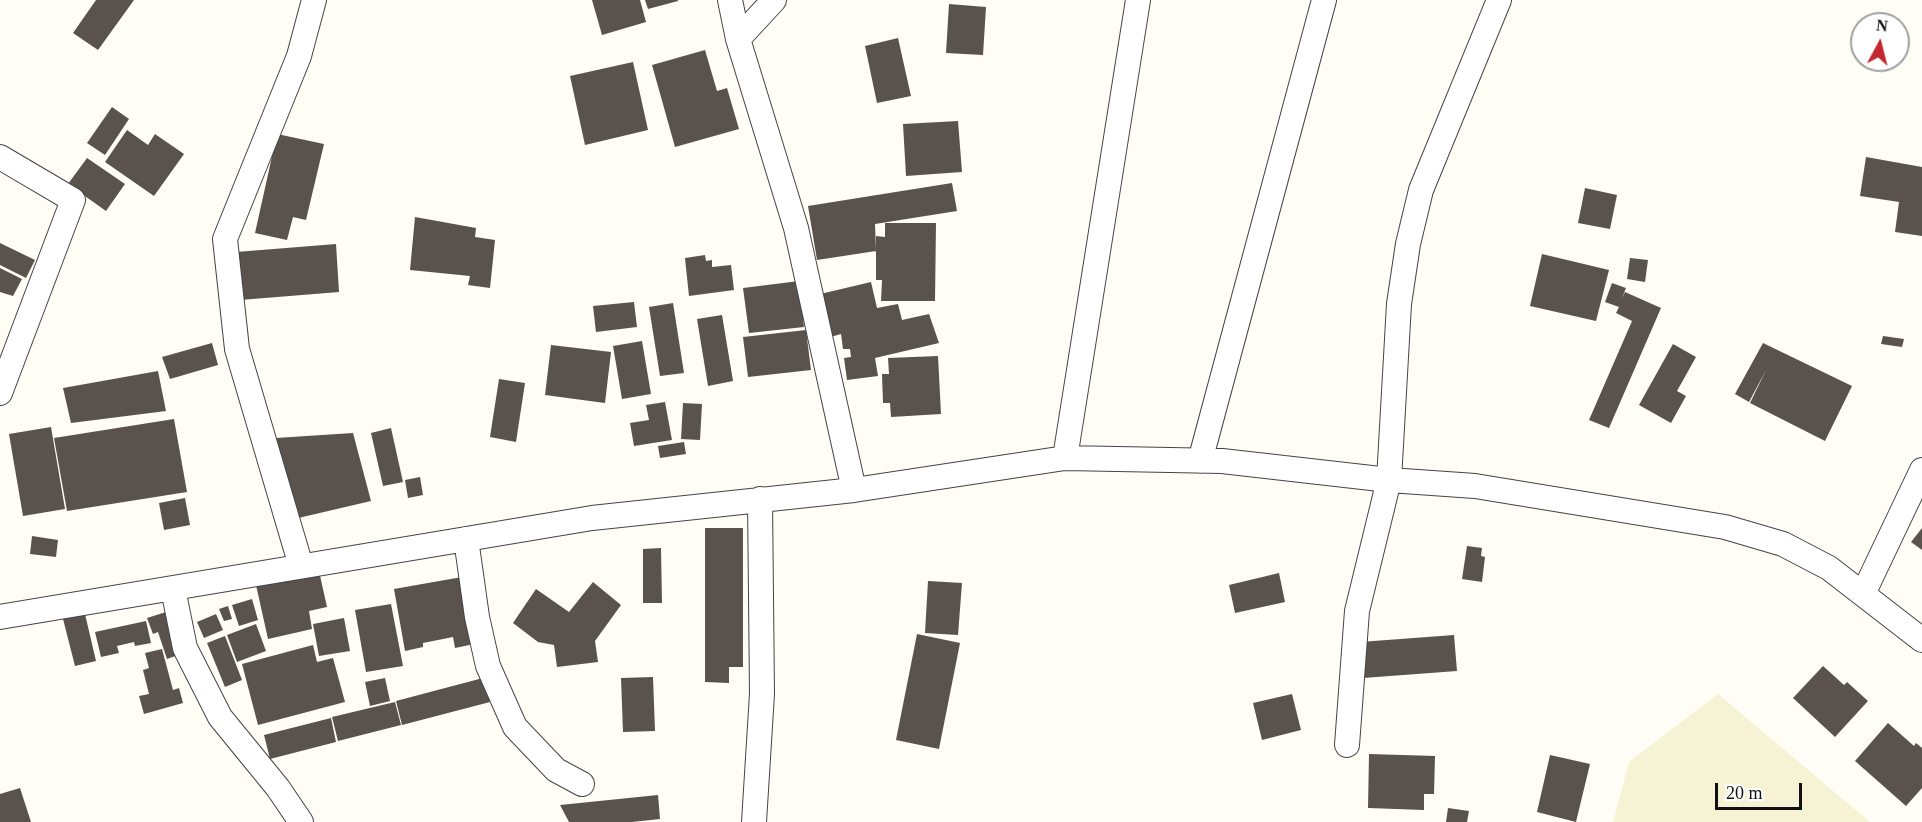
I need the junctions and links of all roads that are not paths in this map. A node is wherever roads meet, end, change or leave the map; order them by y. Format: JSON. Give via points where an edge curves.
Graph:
{"nodes":[{"id":1,"x":314,"y":0,"type":"edge"},
{"id":2,"x":730,"y":0,"type":"edge"},
{"id":3,"x":774,"y":0,"type":"edge"},
{"id":4,"x":1138,"y":0,"type":"edge"},
{"id":5,"x":1324,"y":0,"type":"edge"},
{"id":6,"x":1499,"y":0,"type":"edge"},
{"id":7,"x":738,"y":39,"type":"junction"},
{"id":8,"x":0,"y":157,"type":"edge"},
{"id":9,"x":0,"y":393,"type":"edge"},
{"id":10,"x":1065,"y":459,"type":"junction"},
{"id":11,"x":1200,"y":460,"type":"junction"},
{"id":12,"x":1922,"y":470,"type":"edge"},
{"id":13,"x":1389,"y":480,"type":"junction"},
{"id":14,"x":854,"y":490,"type":"junction"},
{"id":15,"x":760,"y":499,"type":"junction"},
{"id":16,"x":466,"y":539,"type":"junction"},
{"id":17,"x":301,"y":566,"type":"junction"},
{"id":18,"x":173,"y":589,"type":"junction"},
{"id":19,"x":1863,"y":594,"type":"junction"},
{"id":20,"x":0,"y":617,"type":"edge"},
{"id":21,"x":1922,"y":640,"type":"edge"},
{"id":22,"x":1347,"y":745,"type":"dead end"},
{"id":23,"x":582,"y":784,"type":"dead end"},
{"id":24,"x":301,"y":822,"type":"edge"},
{"id":25,"x":754,"y":822,"type":"edge"}],
"edges":[{"from":1,"to":17,"type":"street","via":[[299,56],[225,239],[237,349]]},
{"from":2,"to":7,"type":"street"},
{"from":3,"to":7,"type":"street"},
{"from":4,"to":10,"type":"street"},
{"from":5,"to":11,"type":"street"},
{"from":6,"to":13,"type":"street","via":[[1421,190],[1408,244],[1399,304]]},
{"from":7,"to":14,"type":"street","via":[[796,228]]},
{"from":8,"to":9,"type":"street","via":[[73,200]]},
{"from":10,"to":11,"type":"street"},
{"from":10,"to":14,"type":"street"},
{"from":11,"to":13,"type":"street"},
{"from":12,"to":19,"type":"street"},
{"from":13,"to":19,"type":"street","via":[[1475,486],[1725,527],[1783,544],[1829,568]]},
{"from":13,"to":22,"type":"street","via":[[1357,611]]},
{"from":14,"to":15,"type":"street"},
{"from":15,"to":16,"type":"street","via":[[592,518]]},
{"from":15,"to":25,"type":"street","via":[[762,694]]},
{"from":16,"to":17,"type":"street"},
{"from":16,"to":23,"type":"street","via":[[488,666],[515,727],[556,770]]},
{"from":17,"to":18,"type":"street"},
{"from":18,"to":20,"type":"street"},
{"from":18,"to":24,"type":"street","via":[[185,648],[220,717]]},
{"from":19,"to":21,"type":"street"}]}
